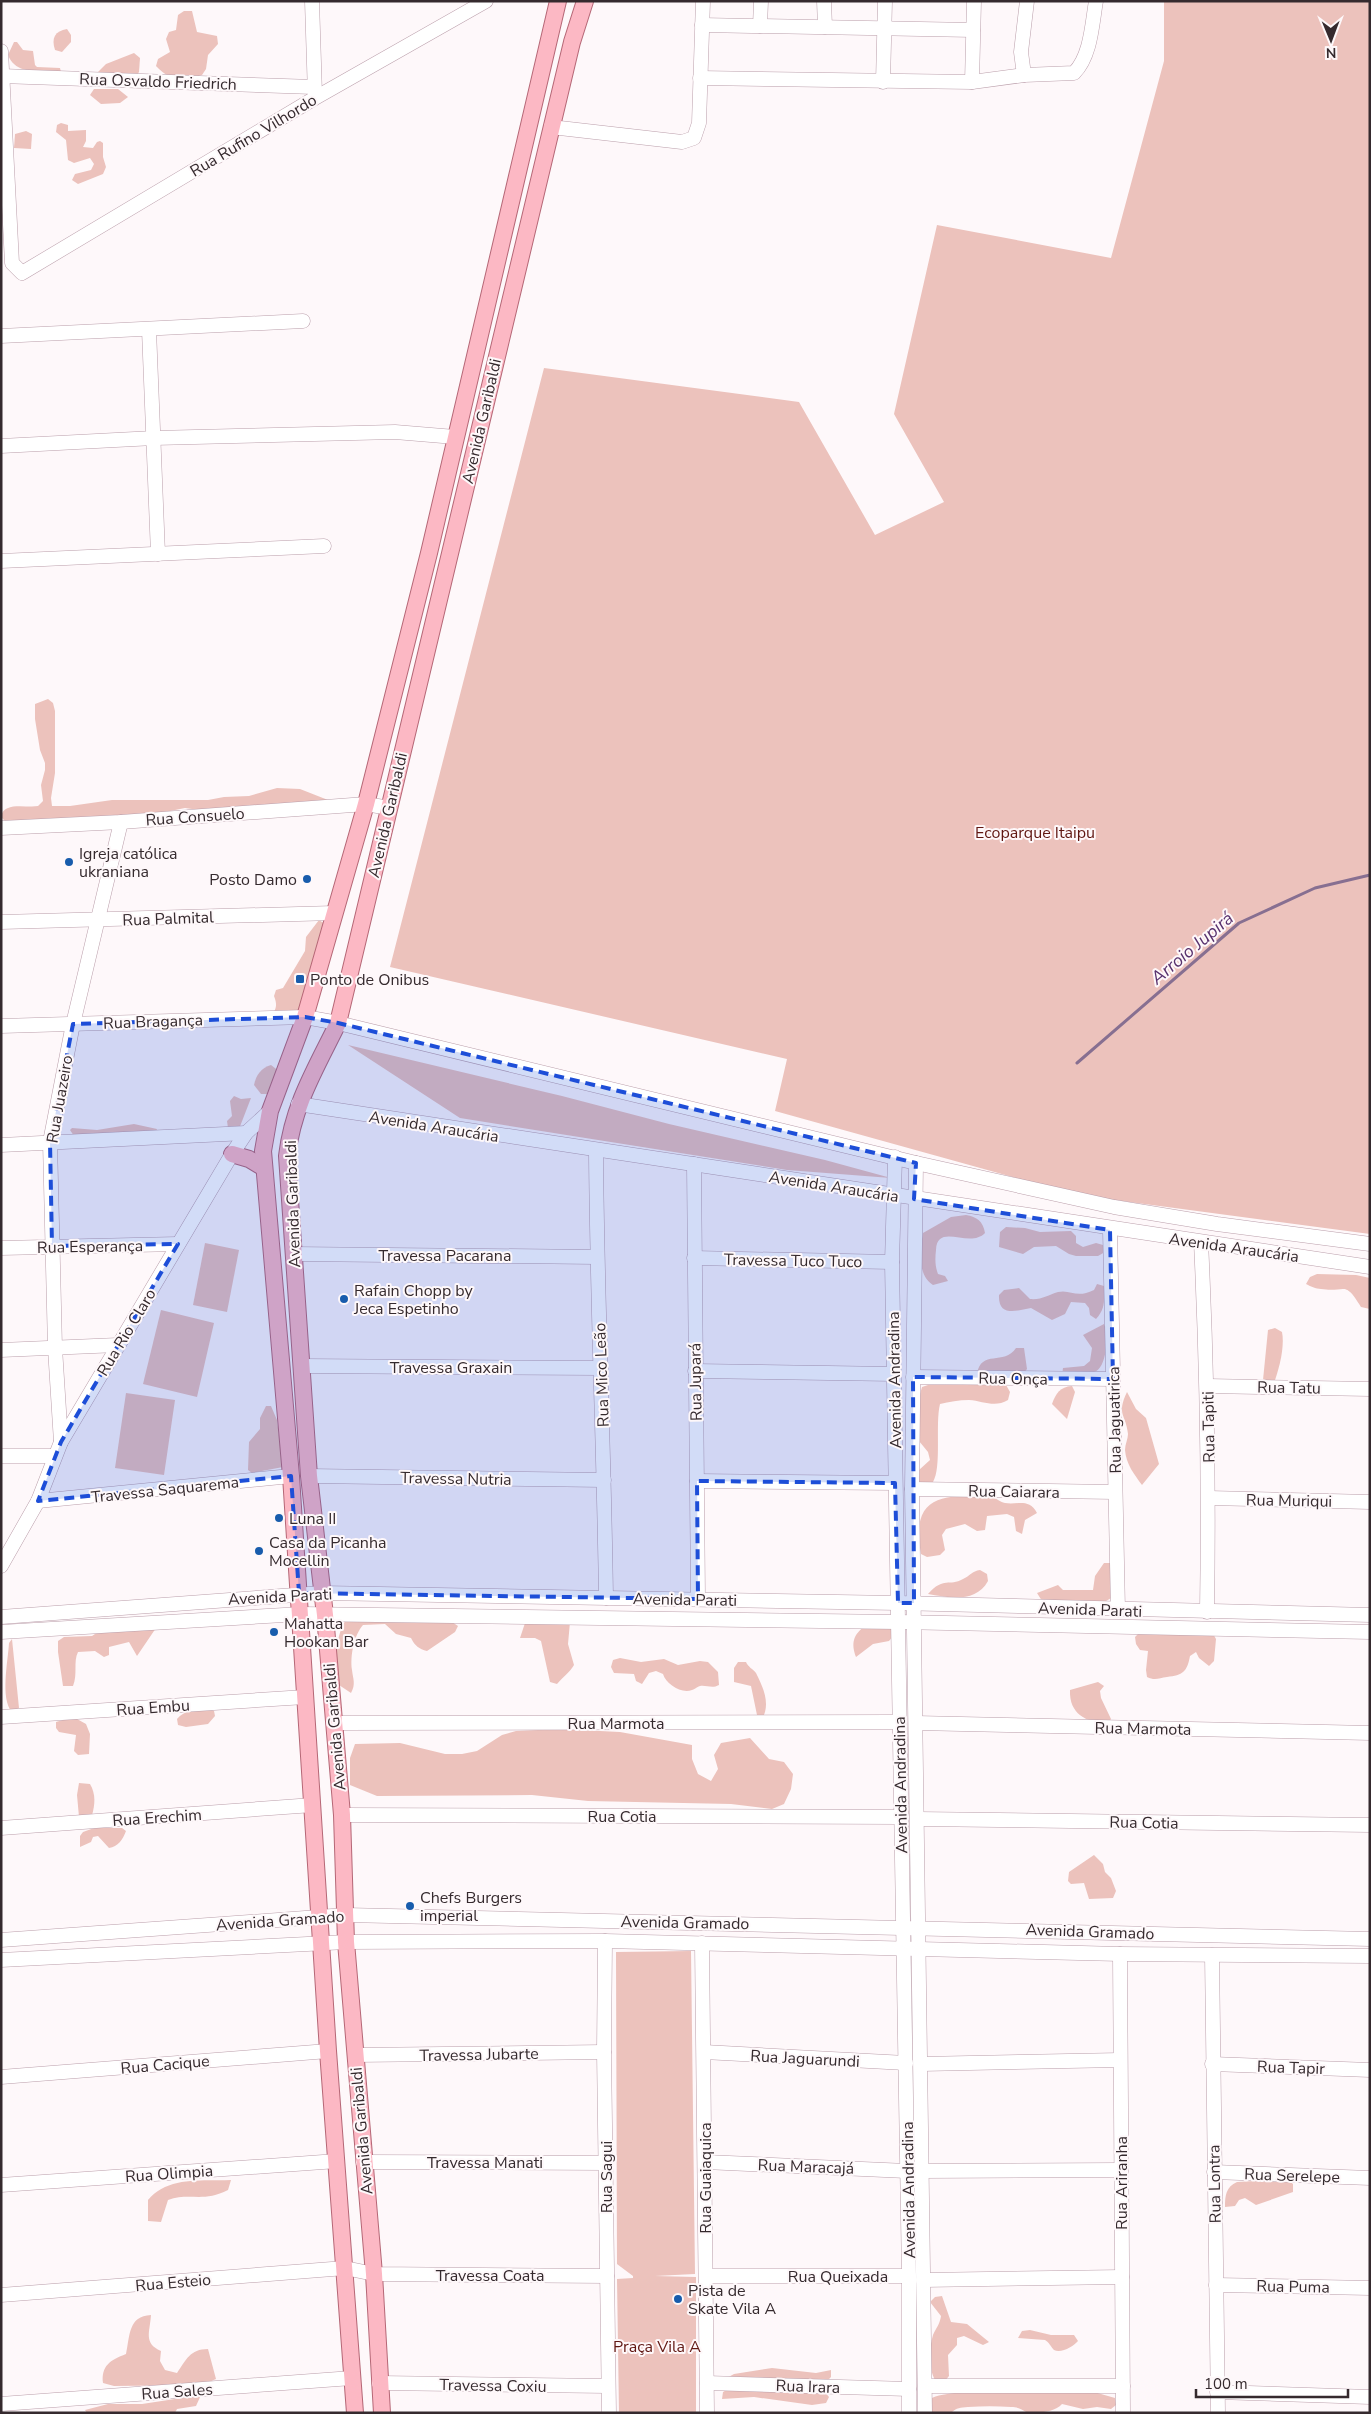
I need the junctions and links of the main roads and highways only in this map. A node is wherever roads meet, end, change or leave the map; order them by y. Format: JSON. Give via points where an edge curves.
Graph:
{"nodes":[{"id":1,"x":558,"y":1,"type":"edge"},
{"id":2,"x":585,"y":1,"type":"edge"},
{"id":3,"x":433,"y":534,"type":"junction"},
{"id":4,"x":452,"y":540,"type":"junction"},
{"id":5,"x":278,"y":1086,"type":"junction"},
{"id":6,"x":298,"y":1104,"type":"junction"},
{"id":7,"x":232,"y":1154,"type":"road end"},
{"id":8,"x":264,"y":1168,"type":"junction"},
{"id":9,"x":355,"y":2413,"type":"edge"},
{"id":10,"x":382,"y":2413,"type":"edge"}],
"edges":[{"from":1,"to":3,"type":"main road","name":"Avenida Garibaldi"},
{"from":2,"to":4,"type":"main road","name":"Avenida Garibaldi","via":[[551,127]]},
{"from":3,"to":4,"type":"main road"},
{"from":3,"to":5,"type":"main road","name":"Avenida Garibaldi","via":[[366,804],[305,1017]]},
{"from":4,"to":6,"type":"main road","name":"Avenida Garibaldi","via":[[338,1022]]},
{"from":5,"to":6,"type":"main road","via":[[284,1096]]},
{"from":5,"to":8,"type":"main road","name":"Avenida Garibaldi","via":[[265,1135]]},
{"from":6,"to":10,"type":"main road","name":"Avenida Garibaldi","via":[[290,1129],[287,1156],[293,1254],[309,1476],[342,1815],[346,1942],[374,2274]]},
{"from":7,"to":8,"type":"main road"},
{"from":8,"to":9,"type":"main road","name":"Avenida Garibaldi","via":[[300,1593],[328,2051]]}]}
